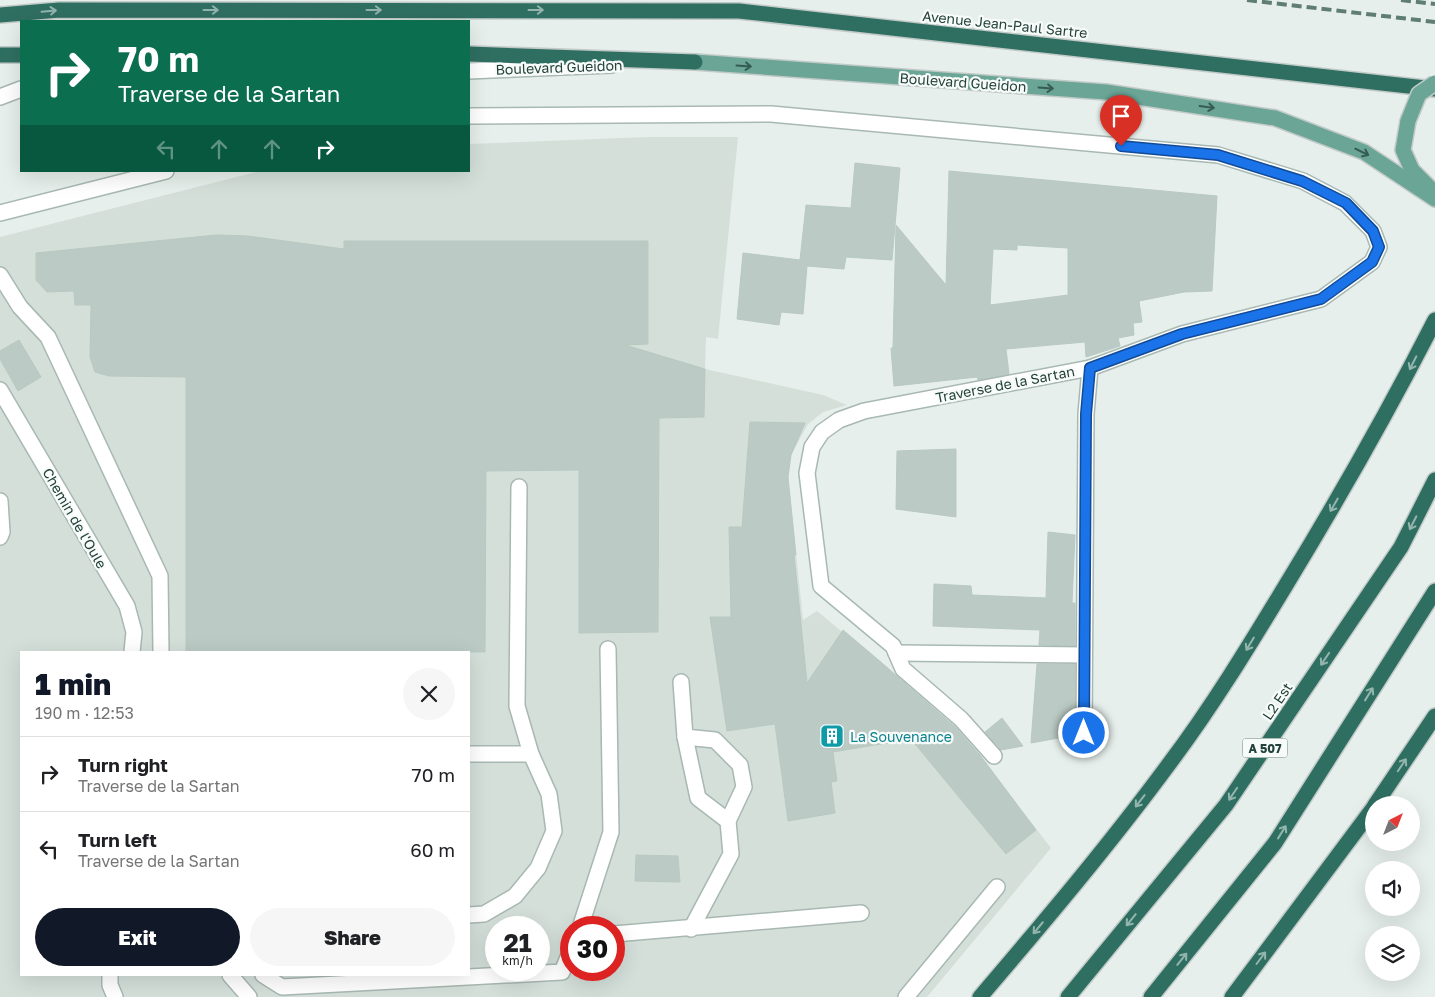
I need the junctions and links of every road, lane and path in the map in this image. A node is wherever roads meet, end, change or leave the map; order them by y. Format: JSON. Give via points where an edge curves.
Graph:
{"nodes":[{"id":1,"x":0,"y":15,"type":"edge"},
{"id":2,"x":470,"y":54,"type":"edge"},
{"id":3,"x":0,"y":55,"type":"edge"},
{"id":4,"x":20,"y":55,"type":"edge"},
{"id":5,"x":695,"y":62,"type":"junction"},
{"id":6,"x":470,"y":70,"type":"edge"},
{"id":7,"x":1435,"y":83,"type":"edge"},
{"id":8,"x":20,"y":89,"type":"edge"},
{"id":9,"x":1435,"y":89,"type":"edge"},
{"id":10,"x":0,"y":97,"type":"edge"},
{"id":11,"x":470,"y":116,"type":"edge"},
{"id":12,"x":162,"y":172,"type":"edge"},
{"id":13,"x":1435,"y":193,"type":"edge"},
{"id":14,"x":1435,"y":199,"type":"edge"},
{"id":15,"x":0,"y":213,"type":"edge"},
{"id":16,"x":0,"y":276,"type":"edge"},
{"id":17,"x":1435,"y":320,"type":"edge"},
{"id":18,"x":1090,"y":368,"type":"junction"},
{"id":19,"x":0,"y":390,"type":"edge"},
{"id":20,"x":1435,"y":480,"type":"edge"},
{"id":21,"x":518,"y":487,"type":"dead end"},
{"id":22,"x":0,"y":500,"type":"edge"},
{"id":23,"x":0,"y":536,"type":"edge"},
{"id":24,"x":1435,"y":591,"type":"edge"},
{"id":25,"x":608,"y":649,"type":"dead end"},
{"id":26,"x":132,"y":651,"type":"edge"},
{"id":27,"x":161,"y":651,"type":"edge"},
{"id":28,"x":896,"y":653,"type":"junction"},
{"id":29,"x":1084,"y":655,"type":"junction"},
{"id":30,"x":681,"y":682,"type":"dead end"},
{"id":31,"x":1435,"y":716,"type":"edge"},
{"id":32,"x":1084,"y":733,"type":"dead end"},
{"id":33,"x":685,"y":737,"type":"junction"},
{"id":34,"x":470,"y":754,"type":"edge"},
{"id":35,"x":531,"y":754,"type":"junction"},
{"id":36,"x":994,"y":756,"type":"dead end"},
{"id":37,"x":1381,"y":796,"type":"edge"},
{"id":38,"x":1365,"y":818,"type":"edge"},
{"id":39,"x":728,"y":821,"type":"junction"},
{"id":40,"x":997,"y":887,"type":"dead end"},
{"id":41,"x":862,"y":913,"type":"dead end"},
{"id":42,"x":470,"y":915,"type":"edge"},
{"id":43,"x":584,"y":916,"type":"edge"},
{"id":44,"x":691,"y":929,"type":"junction"},
{"id":45,"x":625,"y":933,"type":"edge"},
{"id":46,"x":560,"y":972,"type":"edge"},
{"id":47,"x":110,"y":976,"type":"edge"},
{"id":48,"x":231,"y":976,"type":"edge"},
{"id":49,"x":265,"y":976,"type":"edge"},
{"id":50,"x":115,"y":997,"type":"edge"},
{"id":51,"x":249,"y":997,"type":"edge"},
{"id":52,"x":906,"y":997,"type":"edge"},
{"id":53,"x":980,"y":997,"type":"edge"},
{"id":54,"x":1068,"y":997,"type":"edge"},
{"id":55,"x":1151,"y":997,"type":"edge"},
{"id":56,"x":1232,"y":997,"type":"edge"}],
"edges":[{"from":1,"to":9,"type":"highway","name":"Avenue Jean-Paul Sartre","one_way":true,"via":[[59,10],[740,10]]},
{"from":2,"to":5,"type":"highway"},
{"from":3,"to":4,"type":"highway"},
{"from":5,"to":6,"type":"street","name":"Boulevard Gueidon"},
{"from":5,"to":14,"type":"main road","name":"Boulevard Gueidon","one_way":true,"via":[[1106,92],[1275,118],[1364,152]]},
{"from":7,"to":13,"type":"main road","bridge":true,"via":[[1419,94],[1408,121],[1403,150],[1412,170]]},
{"from":8,"to":10,"type":"street"},
{"from":11,"to":18,"type":"street","name":"Traverse de la Sartan","via":[[771,114],[1218,155],[1302,181],[1346,203],[1373,231],[1379,247],[1372,262],[1321,299],[1182,334]]},
{"from":12,"to":15,"type":"street"},
{"from":16,"to":27,"type":"street","via":[[20,307],[48,337],[160,576]]},
{"from":17,"to":53,"type":"highway","one_way":true,"via":[[1396,397],[1246,652],[1170,763]]},
{"from":18,"to":28,"type":"street","name":"Traverse de la Sartan","via":[[864,410],[839,420],[822,432],[812,447],[807,473],[821,586],[893,646]]},
{"from":18,"to":29,"type":"street","via":[[1086,414]]},
{"from":19,"to":26,"type":"street","name":"Chemin de l'Oule","via":[[127,606],[134,632]]},
{"from":20,"to":54,"type":"highway","name":"L2 Est","number":"A 507","one_way":true,"via":[[1401,547],[1226,805]]},
{"from":21,"to":35,"type":"street","via":[[517,706]]},
{"from":22,"to":23,"type":"street"},
{"from":55,"to":24,"type":"highway","one_way":true,"via":[[1275,843]]},
{"from":25,"to":43,"type":"street","via":[[611,832]]},
{"from":28,"to":29,"type":"street"},
{"from":28,"to":36,"type":"street","name":"Traverse de la Sartan","via":[[903,669],[961,720]]},
{"from":29,"to":32,"type":"street"},
{"from":30,"to":33,"type":"street"},
{"from":37,"to":31,"type":"highway","one_way":true},
{"from":33,"to":39,"type":"street","via":[[698,798]]},
{"from":33,"to":39,"type":"street","via":[[715,740],[740,765],[744,787]]},
{"from":34,"to":35,"type":"street"},
{"from":35,"to":42,"type":"street","via":[[549,794],[554,831],[538,868],[515,896],[484,914]]},
{"from":56,"to":38,"type":"highway","one_way":true},
{"from":39,"to":44,"type":"street","via":[[731,854]]},
{"from":40,"to":52,"type":"street"},
{"from":41,"to":44,"type":"street"},
{"from":44,"to":45,"type":"street"},
{"from":46,"to":49,"type":"street","via":[[282,987]]},
{"from":47,"to":50,"type":"street"},
{"from":48,"to":51,"type":"street"}]}
